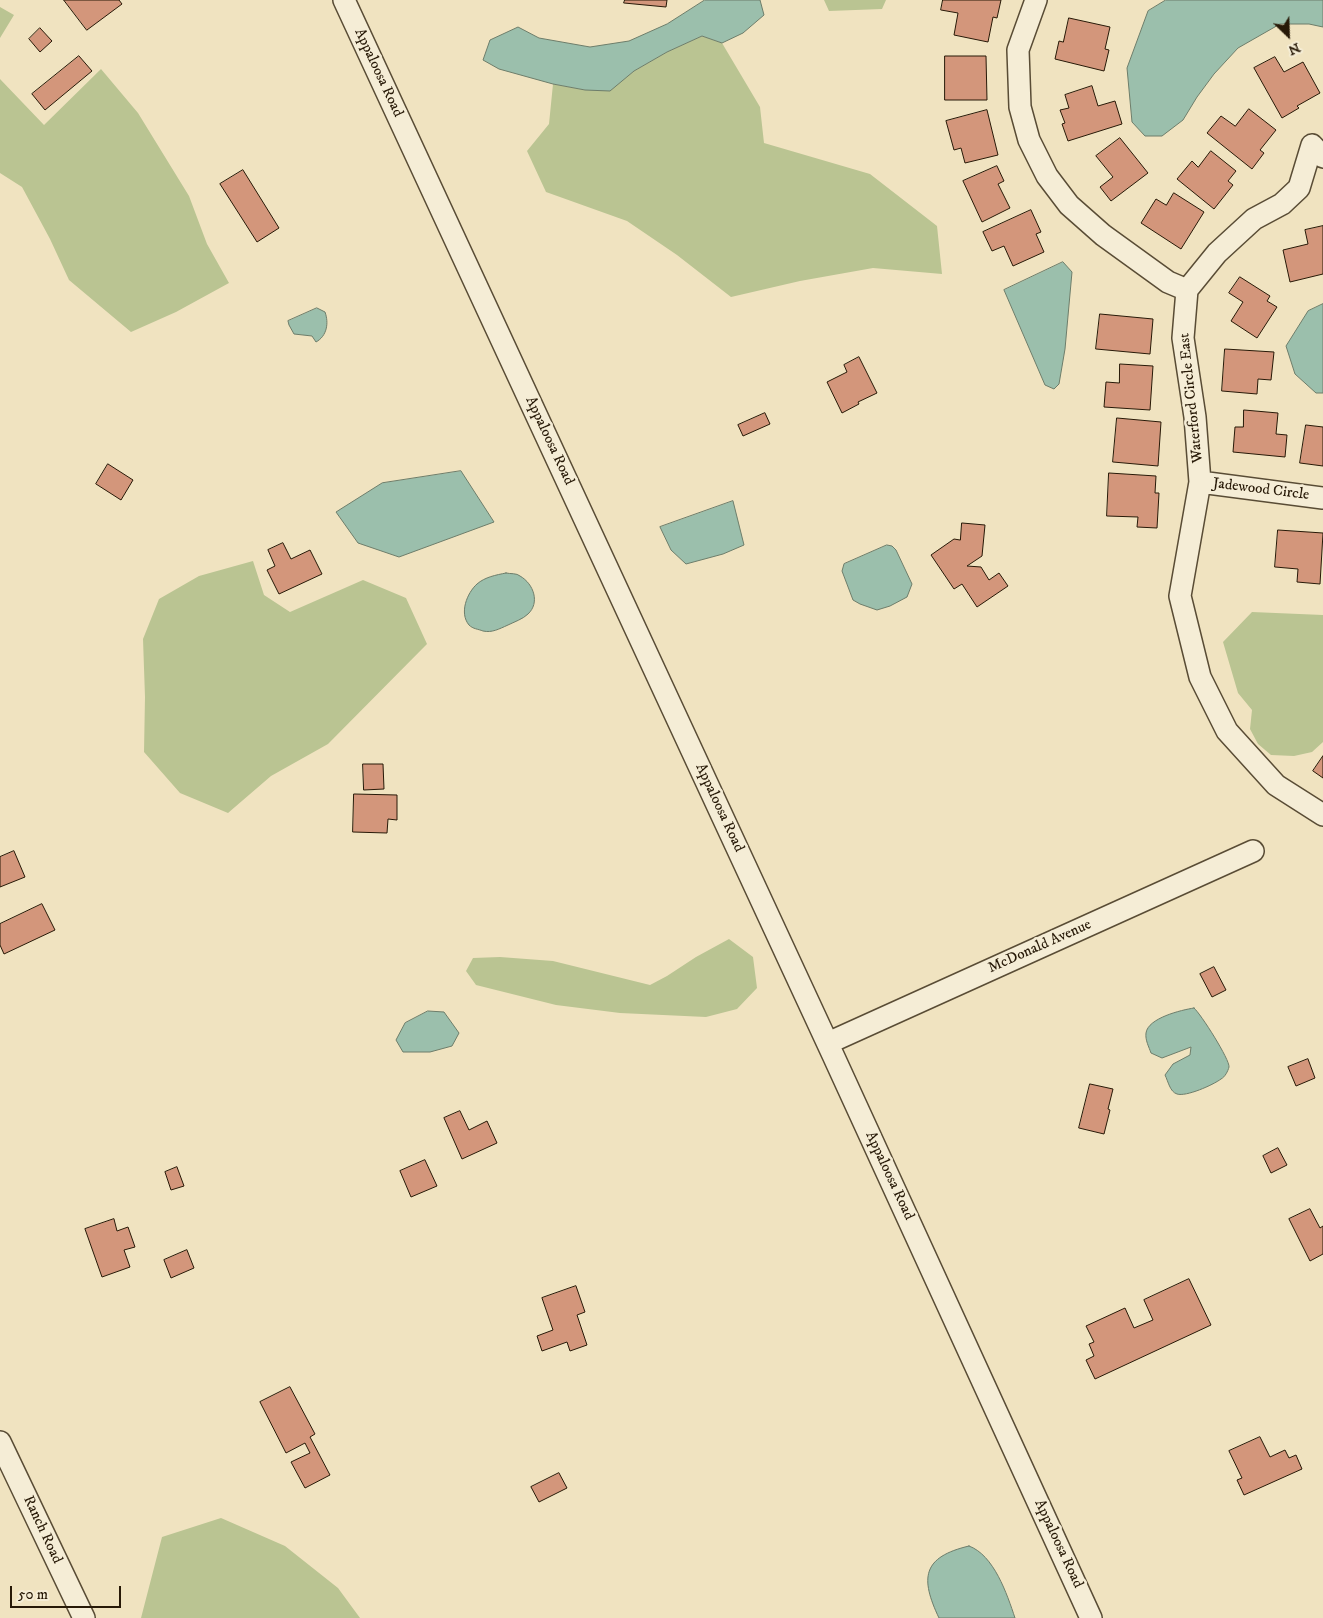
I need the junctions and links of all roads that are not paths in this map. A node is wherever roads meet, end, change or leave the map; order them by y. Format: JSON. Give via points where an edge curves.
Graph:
{"nodes":[{"id":1,"x":344,"y":0,"type":"edge"},
{"id":2,"x":1036,"y":0,"type":"edge"},
{"id":3,"x":1323,"y":158,"type":"edge"},
{"id":4,"x":1187,"y":290,"type":"junction"},
{"id":5,"x":1200,"y":482,"type":"junction"},
{"id":6,"x":1323,"y":498,"type":"edge"},
{"id":7,"x":1323,"y":815,"type":"edge"},
{"id":8,"x":1253,"y":851,"type":"dead end"},
{"id":9,"x":828,"y":1042,"type":"junction"},
{"id":10,"x":0,"y":1442,"type":"edge"},
{"id":11,"x":84,"y":1618,"type":"edge"},
{"id":12,"x":1091,"y":1618,"type":"edge"}],
"edges":[{"from":1,"to":9,"type":"street","name":"Appaloosa Road"},
{"from":2,"to":4,"type":"street","via":[[1018,50],[1020,107],[1029,140],[1047,176],[1069,205],[1103,236],[1168,282]]},
{"from":3,"to":4,"type":"street","via":[[1312,145],[1299,188],[1282,204],[1254,219],[1223,247]]},
{"from":4,"to":5,"type":"street","name":"Waterford Circle East","via":[[1183,338],[1196,417]]},
{"from":5,"to":6,"type":"street","name":"Jadewood Circle"},
{"from":5,"to":7,"type":"street","name":"Waterford Circle East","via":[[1180,596],[1200,677],[1227,731],[1276,785]]},
{"from":8,"to":9,"type":"street","name":"McDonald Avenue"},
{"from":9,"to":12,"type":"street","name":"Appaloosa Road"},
{"from":10,"to":11,"type":"street","name":"Ranch Road"}]}
